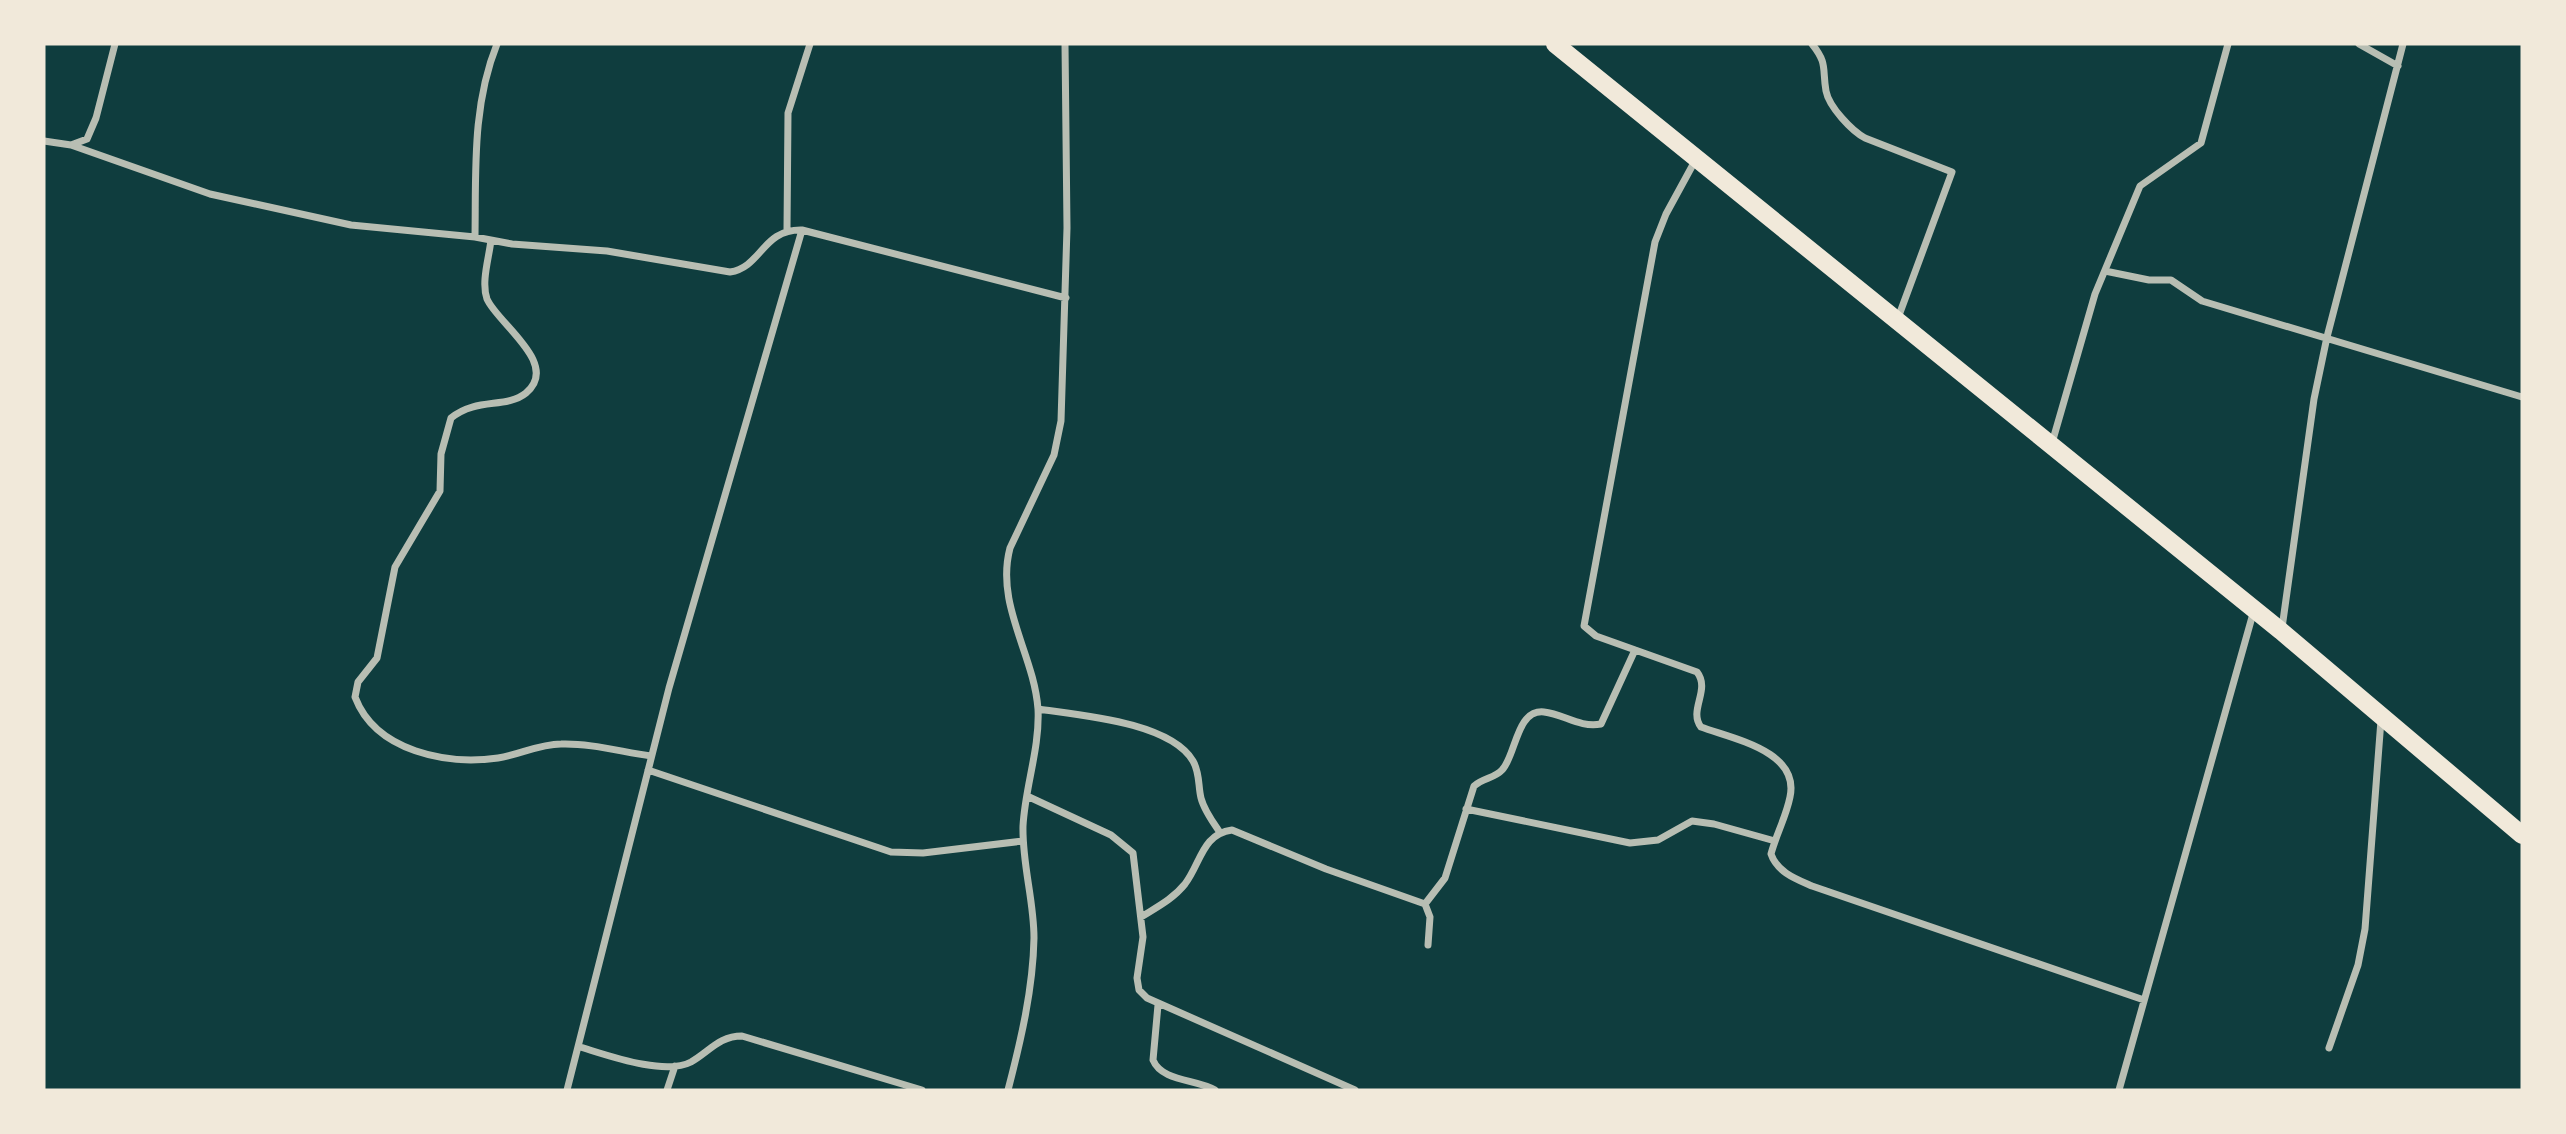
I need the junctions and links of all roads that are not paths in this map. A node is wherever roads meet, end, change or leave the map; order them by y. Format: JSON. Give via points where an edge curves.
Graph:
{"nodes":[{"id":1,"x":115,"y":44,"type":"edge"},
{"id":2,"x":498,"y":44,"type":"edge"},
{"id":3,"x":810,"y":44,"type":"edge"},
{"id":4,"x":1065,"y":44,"type":"edge"},
{"id":5,"x":1555,"y":44,"type":"edge"},
{"id":6,"x":1812,"y":44,"type":"edge"},
{"id":7,"x":2228,"y":44,"type":"edge"},
{"id":8,"x":2359,"y":44,"type":"edge"},
{"id":9,"x":2403,"y":44,"type":"edge"},
{"id":10,"x":2398,"y":66,"type":"junction"},
{"id":11,"x":44,"y":141,"type":"edge"},
{"id":12,"x":71,"y":145,"type":"junction"},
{"id":13,"x":1696,"y":159,"type":"junction"},
{"id":14,"x":787,"y":229,"type":"junction"},
{"id":15,"x":802,"y":230,"type":"junction"},
{"id":16,"x":475,"y":237,"type":"junction"},
{"id":17,"x":491,"y":240,"type":"junction"},
{"id":18,"x":2105,"y":271,"type":"junction"},
{"id":19,"x":1066,"y":298,"type":"junction"},
{"id":20,"x":1897,"y":322,"type":"junction"},
{"id":21,"x":2327,"y":337,"type":"junction"},
{"id":22,"x":2522,"y":397,"type":"edge"},
{"id":23,"x":2050,"y":447,"type":"junction"},
{"id":24,"x":2254,"y":610,"type":"junction"},
{"id":25,"x":2281,"y":631,"type":"junction"},
{"id":26,"x":1635,"y":650,"type":"junction"},
{"id":27,"x":1038,"y":709,"type":"junction"},
{"id":28,"x":2382,"y":716,"type":"junction"},
{"id":29,"x":651,"y":756,"type":"junction"},
{"id":30,"x":648,"y":770,"type":"junction"},
{"id":31,"x":1027,"y":796,"type":"junction"},
{"id":32,"x":1466,"y":809,"type":"junction"},
{"id":33,"x":1219,"y":831,"type":"junction"},
{"id":34,"x":2522,"y":835,"type":"edge"},
{"id":35,"x":1023,"y":841,"type":"junction"},
{"id":36,"x":1775,"y":841,"type":"junction"},
{"id":37,"x":1425,"y":904,"type":"junction"},
{"id":38,"x":1141,"y":917,"type":"junction"},
{"id":39,"x":1429,"y":945,"type":"dead end"},
{"id":40,"x":2144,"y":1000,"type":"junction"},
{"id":41,"x":1158,"y":1005,"type":"junction"},
{"id":42,"x":580,"y":1047,"type":"junction"},
{"id":43,"x":2329,"y":1048,"type":"dead end"},
{"id":44,"x":675,"y":1066,"type":"junction"},
{"id":45,"x":567,"y":1090,"type":"edge"},
{"id":46,"x":667,"y":1090,"type":"edge"},
{"id":47,"x":922,"y":1090,"type":"edge"},
{"id":48,"x":1008,"y":1090,"type":"edge"},
{"id":49,"x":1215,"y":1090,"type":"edge"},
{"id":50,"x":1355,"y":1090,"type":"edge"},
{"id":51,"x":2119,"y":1090,"type":"edge"}],
"edges":[{"from":1,"to":12,"type":"street","via":[[92,130],[81,143]]},
{"from":2,"to":16,"type":"street","via":[[479,105]]},
{"from":3,"to":14,"type":"street","via":[[788,113]]},
{"from":4,"to":19,"type":"street"},
{"from":5,"to":13,"type":"main road"},
{"from":6,"to":20,"type":"street","via":[[1825,64],[1829,99],[1853,130],[1952,172]]},
{"from":7,"to":18,"type":"street","via":[[2203,140],[2143,181]]},
{"from":8,"to":10,"type":"street"},
{"from":9,"to":10,"type":"street"},
{"from":10,"to":21,"type":"street"},
{"from":11,"to":12,"type":"street"},
{"from":12,"to":16,"type":"street","via":[[210,194],[351,225]]},
{"from":13,"to":20,"type":"main road"},
{"from":13,"to":26,"type":"street","via":[[1656,243],[1583,620],[1596,636]]},
{"from":14,"to":15,"type":"street"},
{"from":14,"to":17,"type":"street","via":[[765,244],[746,266],[730,272],[607,251]]},
{"from":15,"to":19,"type":"street"},
{"from":15,"to":29,"type":"street"},
{"from":16,"to":17,"type":"street"},
{"from":17,"to":29,"type":"street","via":[[485,293],[533,357],[534,380],[519,398],[472,405],[451,418],[441,454],[440,491],[395,567],[377,658],[358,682],[355,697],[368,718],[395,742],[432,757],[495,759],[559,743]]},
{"from":18,"to":21,"type":"street","via":[[2171,280],[2202,301]]},
{"from":18,"to":23,"type":"street"},
{"from":19,"to":27,"type":"street","via":[[1058,440],[1006,564],[1009,603]]},
{"from":20,"to":23,"type":"main road"},
{"from":21,"to":22,"type":"street"},
{"from":21,"to":25,"type":"street"},
{"from":23,"to":24,"type":"main road"},
{"from":24,"to":25,"type":"main road"},
{"from":24,"to":40,"type":"street"},
{"from":25,"to":28,"type":"main road"},
{"from":26,"to":32,"type":"street","via":[[1601,724],[1583,725],[1546,712],[1531,714],[1505,767],[1474,786]]},
{"from":26,"to":36,"type":"street","via":[[1697,672],[1703,687],[1697,722],[1749,743],[1785,767],[1792,784]]},
{"from":27,"to":31,"type":"street"},
{"from":27,"to":33,"type":"street","via":[[1103,718],[1151,732],[1183,749],[1196,768],[1201,798]]},
{"from":28,"to":34,"type":"main road"},
{"from":28,"to":43,"type":"street","via":[[2365,929],[2358,965]]},
{"from":29,"to":30,"type":"street"},
{"from":30,"to":35,"type":"street","via":[[891,852],[923,853]]},
{"from":30,"to":42,"type":"street"},
{"from":31,"to":35,"type":"street"},
{"from":31,"to":38,"type":"street","via":[[1126,845],[1135,865]]},
{"from":32,"to":36,"type":"street","via":[[1630,843],[1658,840],[1692,821]]},
{"from":32,"to":37,"type":"street","via":[[1445,878]]},
{"from":33,"to":37,"type":"street","via":[[1248,834],[1326,869]]},
{"from":33,"to":38,"type":"street","via":[[1209,839],[1177,894]]},
{"from":35,"to":48,"type":"street","via":[[1034,936],[1024,1028]]},
{"from":36,"to":40,"type":"street","via":[[1774,862],[1812,886]]},
{"from":37,"to":39,"type":"street","via":[[1430,917]]},
{"from":38,"to":41,"type":"street","via":[[1139,990]]},
{"from":40,"to":51,"type":"street"},
{"from":41,"to":49,"type":"street","via":[[1156,1067]]},
{"from":41,"to":50,"type":"street"},
{"from":42,"to":44,"type":"street","via":[[645,1064]]},
{"from":42,"to":45,"type":"street"},
{"from":44,"to":46,"type":"street"},
{"from":44,"to":47,"type":"street","via":[[690,1063],[723,1039],[742,1036]]}]}
